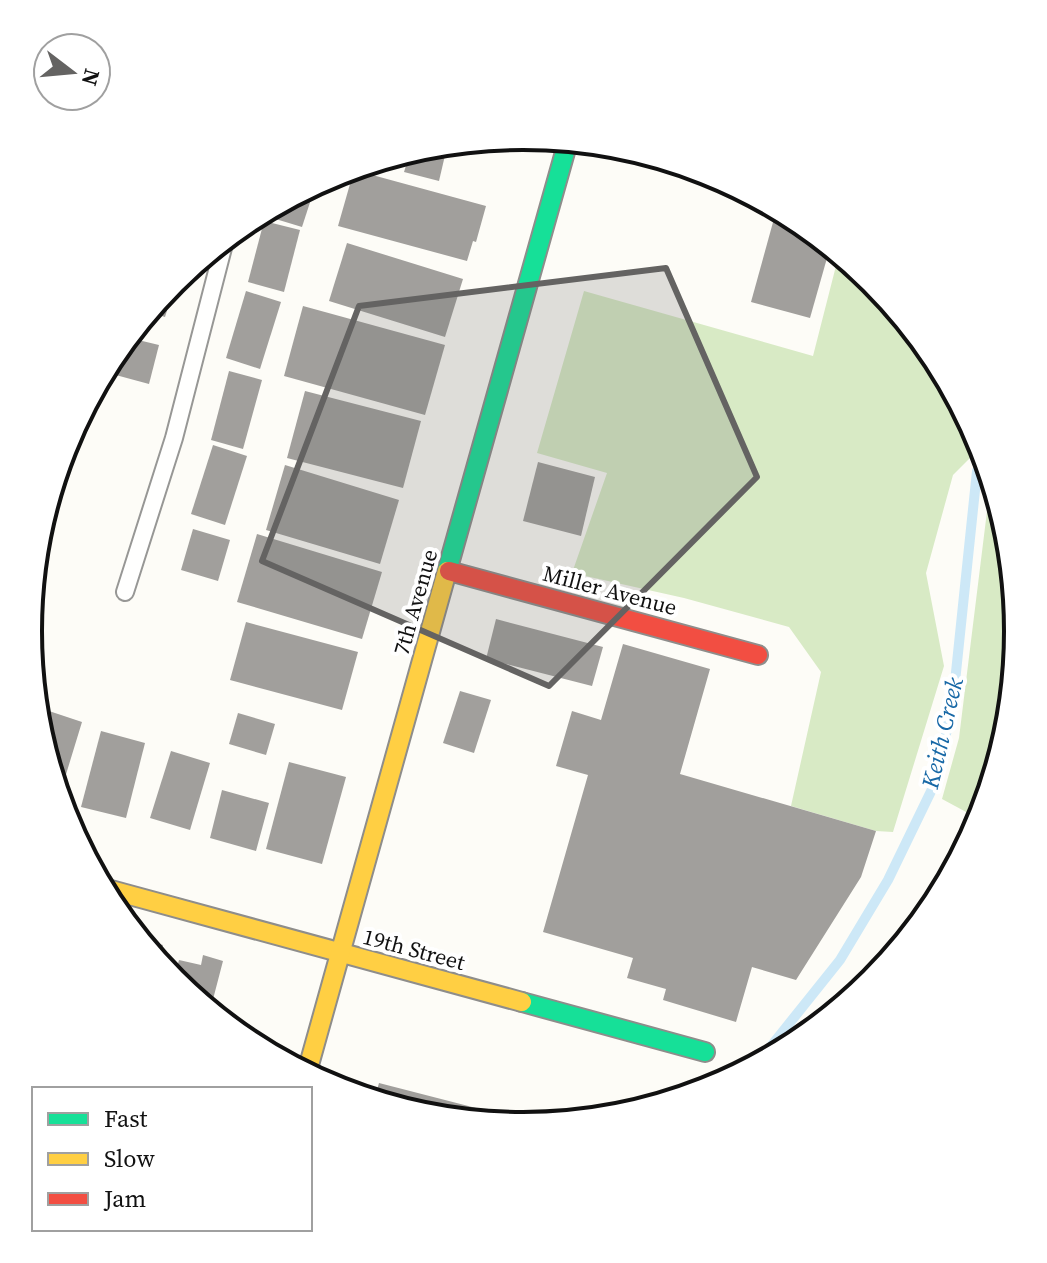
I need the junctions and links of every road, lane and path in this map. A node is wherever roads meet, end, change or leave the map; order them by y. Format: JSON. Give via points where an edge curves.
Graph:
{"nodes":[{"id":1,"x":565,"y":152,"type":"edge"},
{"id":2,"x":221,"y":257,"type":"edge"},
{"id":3,"x":449,"y":571,"type":"junction"},
{"id":4,"x":125,"y":592,"type":"dead end"},
{"id":5,"x":758,"y":655,"type":"dead end"},
{"id":6,"x":119,"y":892,"type":"edge"},
{"id":7,"x":341,"y":954,"type":"junction"},
{"id":8,"x":705,"y":1052,"type":"dead end"},
{"id":9,"x":310,"y":1062,"type":"edge"}],
"edges":[{"from":1,"to":3,"type":"street","name":"7th Avenue"},
{"from":2,"to":4,"type":"lane","via":[[174,438]]},
{"from":3,"to":5,"type":"street","name":"Miller Avenue"},
{"from":3,"to":7,"type":"street","name":"7th Avenue"},
{"from":6,"to":7,"type":"street","name":"19th Street"},
{"from":7,"to":8,"type":"street","name":"19th Street"},
{"from":7,"to":9,"type":"street","name":"7th Avenue"}]}
